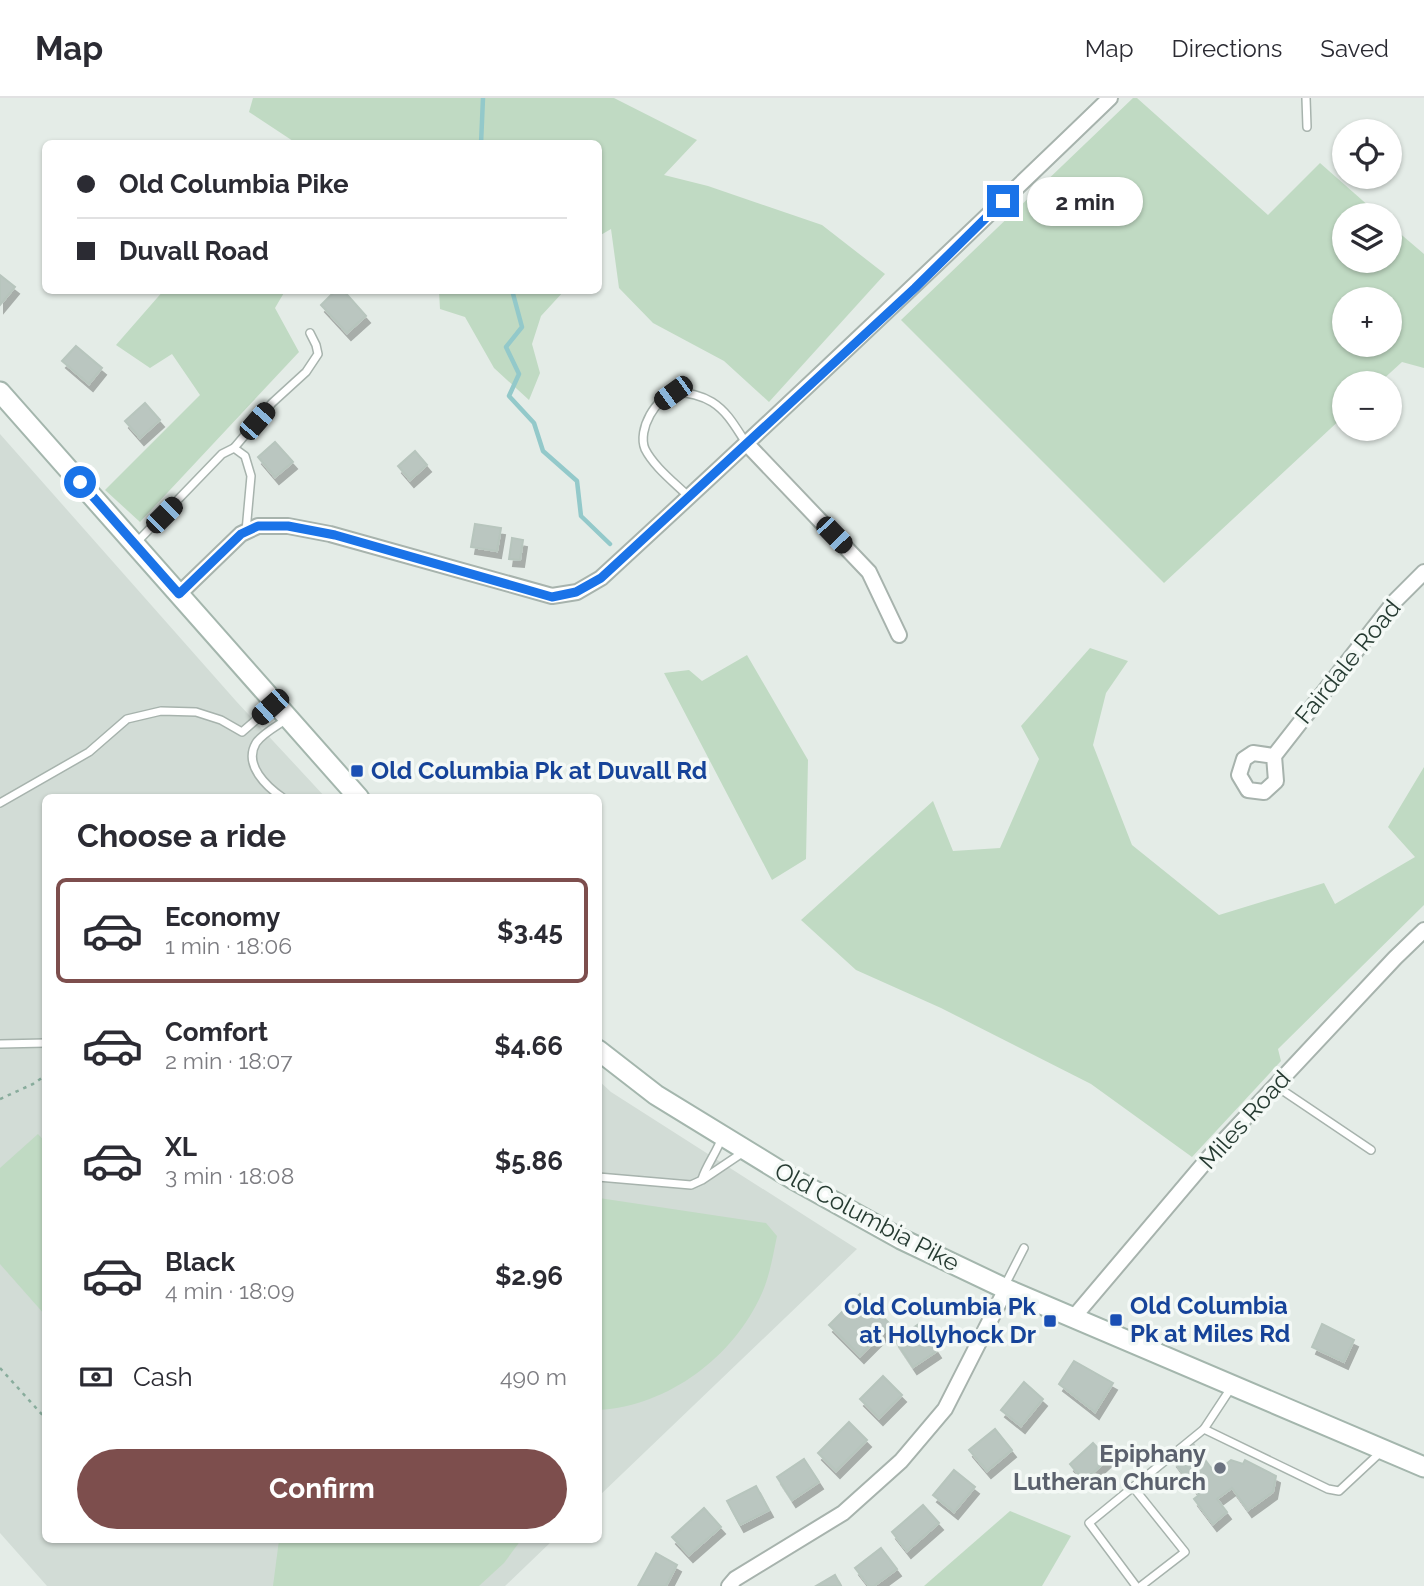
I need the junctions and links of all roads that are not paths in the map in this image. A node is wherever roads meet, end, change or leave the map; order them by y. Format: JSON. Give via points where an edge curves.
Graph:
{"nodes":[{"id":1,"x":1110,"y":98,"type":"edge"},
{"id":2,"x":1306,"y":98,"type":"edge"},
{"id":3,"x":1307,"y":127,"type":"dead end"},
{"id":4,"x":310,"y":334,"type":"dead end"},
{"id":5,"x":0,"y":392,"type":"edge"},
{"id":6,"x":747,"y":444,"type":"junction"},
{"id":7,"x":234,"y":448,"type":"junction"},
{"id":8,"x":689,"y":497,"type":"junction"},
{"id":9,"x":246,"y":532,"type":"junction"},
{"id":10,"x":135,"y":544,"type":"junction"},
{"id":11,"x":1424,"y":572,"type":"edge"},
{"id":12,"x":179,"y":594,"type":"junction"},
{"id":13,"x":899,"y":635,"type":"dead end"},
{"id":14,"x":280,"y":712,"type":"junction"},
{"id":15,"x":1275,"y":756,"type":"dead end"},
{"id":16,"x":277,"y":794,"type":"edge"},
{"id":17,"x":355,"y":794,"type":"edge"},
{"id":18,"x":0,"y":803,"type":"edge"},
{"id":19,"x":1424,"y":930,"type":"edge"},
{"id":20,"x":42,"y":1042,"type":"edge"},
{"id":21,"x":0,"y":1044,"type":"edge"},
{"id":22,"x":602,"y":1053,"type":"edge"},
{"id":23,"x":1276,"y":1085,"type":"junction"},
{"id":24,"x":723,"y":1136,"type":"junction"},
{"id":25,"x":746,"y":1150,"type":"junction"},
{"id":26,"x":1371,"y":1150,"type":"dead end"},
{"id":27,"x":602,"y":1177,"type":"edge"},
{"id":28,"x":702,"y":1180,"type":"junction"},
{"id":29,"x":1024,"y":1248,"type":"dead end"},
{"id":30,"x":1005,"y":1288,"type":"junction"},
{"id":31,"x":1073,"y":1318,"type":"junction"},
{"id":32,"x":1232,"y":1385,"type":"junction"},
{"id":33,"x":1204,"y":1429,"type":"junction"},
{"id":34,"x":1383,"y":1450,"type":"junction"},
{"id":35,"x":1424,"y":1467,"type":"edge"},
{"id":36,"x":1133,"y":1487,"type":"junction"},
{"id":37,"x":729,"y":1586,"type":"edge"},
{"id":38,"x":1139,"y":1586,"type":"edge"}],
"edges":[{"from":1,"to":6,"type":"street"},
{"from":2,"to":3,"type":"lane"},
{"from":4,"to":7,"type":"lane","via":[[318,354],[306,372]]},
{"from":5,"to":10,"type":"main road"},
{"from":6,"to":8,"type":"street"},
{"from":6,"to":8,"type":"lane","via":[[727,415],[705,398],[673,393],[660,403],[647,421],[645,450]]},
{"from":6,"to":13,"type":"street","via":[[869,572]]},
{"from":7,"to":9,"type":"lane","via":[[245,456],[251,476]]},
{"from":7,"to":10,"type":"lane","via":[[222,454]]},
{"from":8,"to":9,"type":"street","via":[[601,578],[576,592],[552,597],[330,534],[288,526],[258,526]]},
{"from":9,"to":12,"type":"street"},
{"from":10,"to":12,"type":"main road"},
{"from":11,"to":15,"type":"street","name":"Fairdale Road","via":[[1395,601]]},
{"from":12,"to":14,"type":"main road"},
{"from":14,"to":16,"type":"lane","via":[[254,746],[253,758],[266,786]]},
{"from":14,"to":17,"type":"main road"},
{"from":14,"to":18,"type":"lane","via":[[242,732],[196,712],[161,710],[127,719],[89,752]]},
{"from":19,"to":23,"type":"street","name":"Miles Road"},
{"from":20,"to":21,"type":"lane"},
{"from":22,"to":24,"type":"main road","name":"Old Columbia Pike","via":[[656,1095]]},
{"from":23,"to":26,"type":"lane"},
{"from":23,"to":31,"type":"street","name":"Miles Road"},
{"from":24,"to":25,"type":"main road","name":"Old Columbia Pike"},
{"from":24,"to":28,"type":"lane"},
{"from":25,"to":28,"type":"lane"},
{"from":25,"to":30,"type":"main road","name":"Old Columbia Pike","via":[[901,1239]]},
{"from":27,"to":28,"type":"lane","via":[[691,1185]]},
{"from":29,"to":30,"type":"lane"},
{"from":30,"to":31,"type":"main road","name":"Old Columbia Pike"},
{"from":30,"to":37,"type":"street","via":[[945,1409],[901,1461],[843,1513]]},
{"from":31,"to":32,"type":"main road","name":"Old Columbia Pike"},
{"from":32,"to":33,"type":"lane"},
{"from":32,"to":34,"type":"main road","name":"Old Columbia Pike"},
{"from":33,"to":34,"type":"lane","via":[[1339,1491]]},
{"from":33,"to":36,"type":"lane"},
{"from":34,"to":35,"type":"main road","name":"Old Columbia Pike"},
{"from":36,"to":38,"type":"lane","via":[[1089,1523]]},
{"from":36,"to":38,"type":"lane","via":[[1185,1552]]}]}
